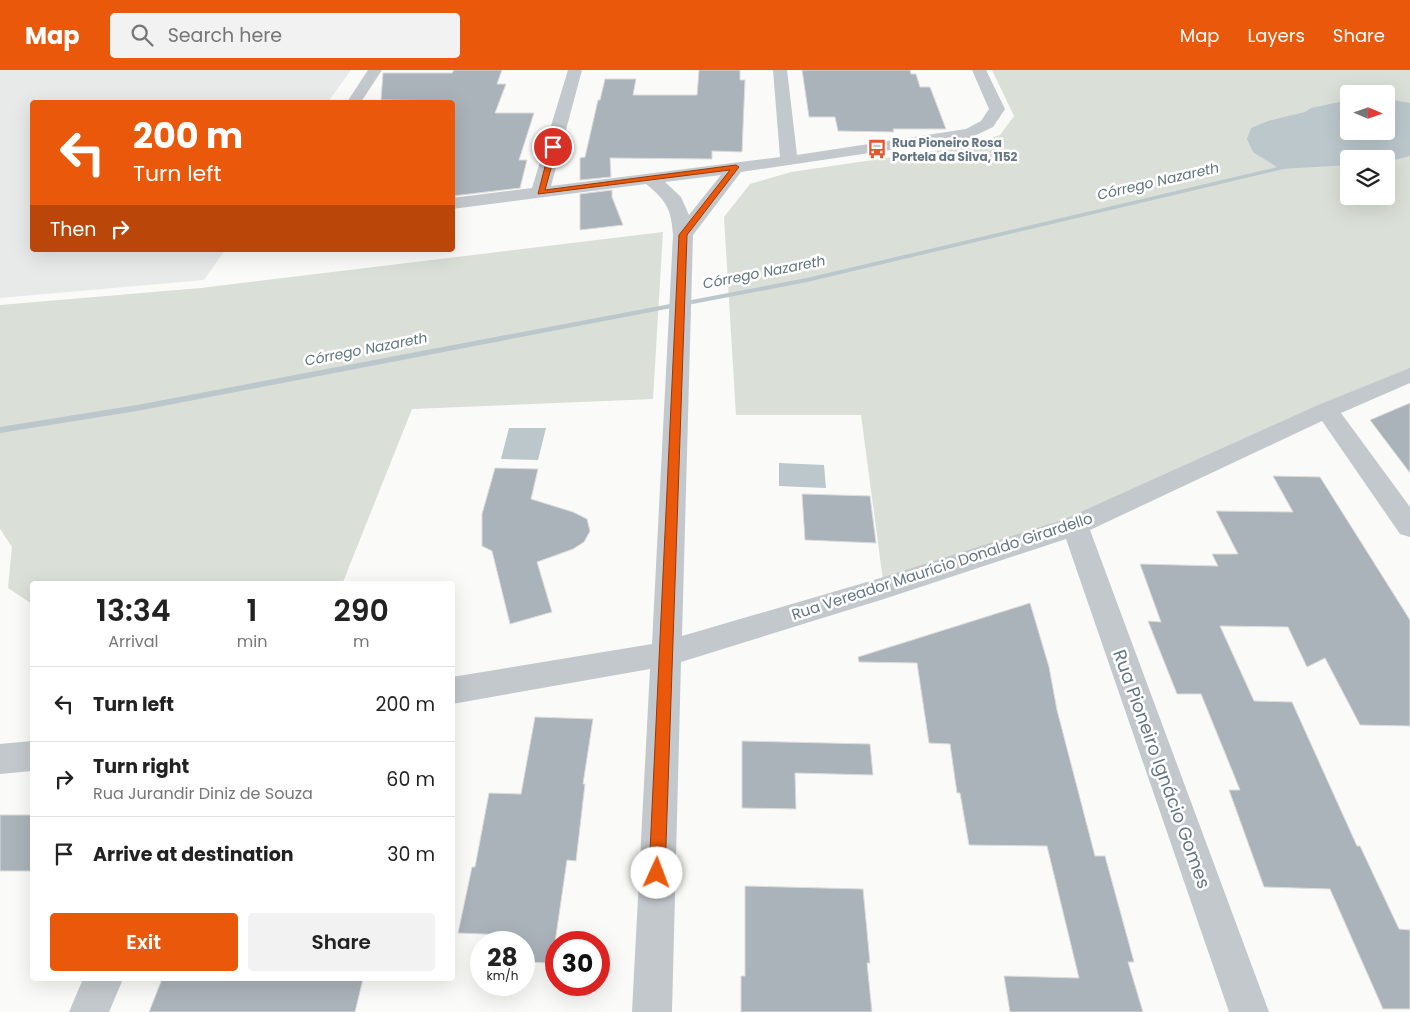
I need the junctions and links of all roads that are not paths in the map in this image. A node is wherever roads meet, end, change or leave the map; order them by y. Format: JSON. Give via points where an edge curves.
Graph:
{"nodes":[{"id":1,"x":375,"y":70,"type":"edge"},
{"id":2,"x":575,"y":70,"type":"edge"},
{"id":3,"x":780,"y":70,"type":"edge"},
{"id":4,"x":979,"y":70,"type":"edge"},
{"id":5,"x":355,"y":100,"type":"edge"},
{"id":6,"x":790,"y":160,"type":"junction"},
{"id":7,"x":736,"y":167,"type":"junction"},
{"id":8,"x":648,"y":178,"type":"junction"},
{"id":9,"x":540,"y":193,"type":"junction"},
{"id":10,"x":455,"y":204,"type":"edge"},
{"id":11,"x":683,"y":235,"type":"junction"},
{"id":12,"x":1410,"y":375,"type":"edge"},
{"id":13,"x":1326,"y":410,"type":"junction"},
{"id":14,"x":1075,"y":526,"type":"junction"},
{"id":15,"x":1410,"y":527,"type":"edge"},
{"id":16,"x":665,"y":654,"type":"junction"},
{"id":17,"x":455,"y":690,"type":"edge"},
{"id":18,"x":30,"y":756,"type":"edge"},
{"id":19,"x":0,"y":759,"type":"edge"},
{"id":20,"x":102,"y":981,"type":"edge"},
{"id":21,"x":89,"y":1012,"type":"edge"},
{"id":22,"x":652,"y":1012,"type":"edge"},
{"id":23,"x":1249,"y":1012,"type":"edge"}],
"edges":[{"from":1,"to":5,"type":"street"},
{"from":2,"to":9,"type":"street"},
{"from":3,"to":6,"type":"street"},
{"from":4,"to":6,"type":"street","via":[[997,109],[986,124],[970,133]]},
{"from":6,"to":7,"type":"street"},
{"from":7,"to":8,"type":"street"},
{"from":7,"to":11,"type":"street"},
{"from":8,"to":9,"type":"street"},
{"from":8,"to":11,"type":"street","via":[[673,197],[681,212]]},
{"from":9,"to":10,"type":"street"},
{"from":11,"to":16,"type":"street"},
{"from":12,"to":13,"type":"street","name":"Rua Vereador Maurício Donaldo Girardello"},
{"from":13,"to":14,"type":"street","name":"Rua Vereador Maurício Donaldo Girardello"},
{"from":13,"to":15,"type":"street"},
{"from":14,"to":16,"type":"street","name":"Rua Vereador Maurício Donaldo Girardello"},
{"from":14,"to":23,"type":"street","name":"Rua Pioneiro Ignácio Gomes"},
{"from":16,"to":17,"type":"street","name":"Rua Vereador Maurício Donaldo Girardello"},
{"from":16,"to":22,"type":"street"},
{"from":18,"to":19,"type":"street"},
{"from":20,"to":21,"type":"street"}]}
